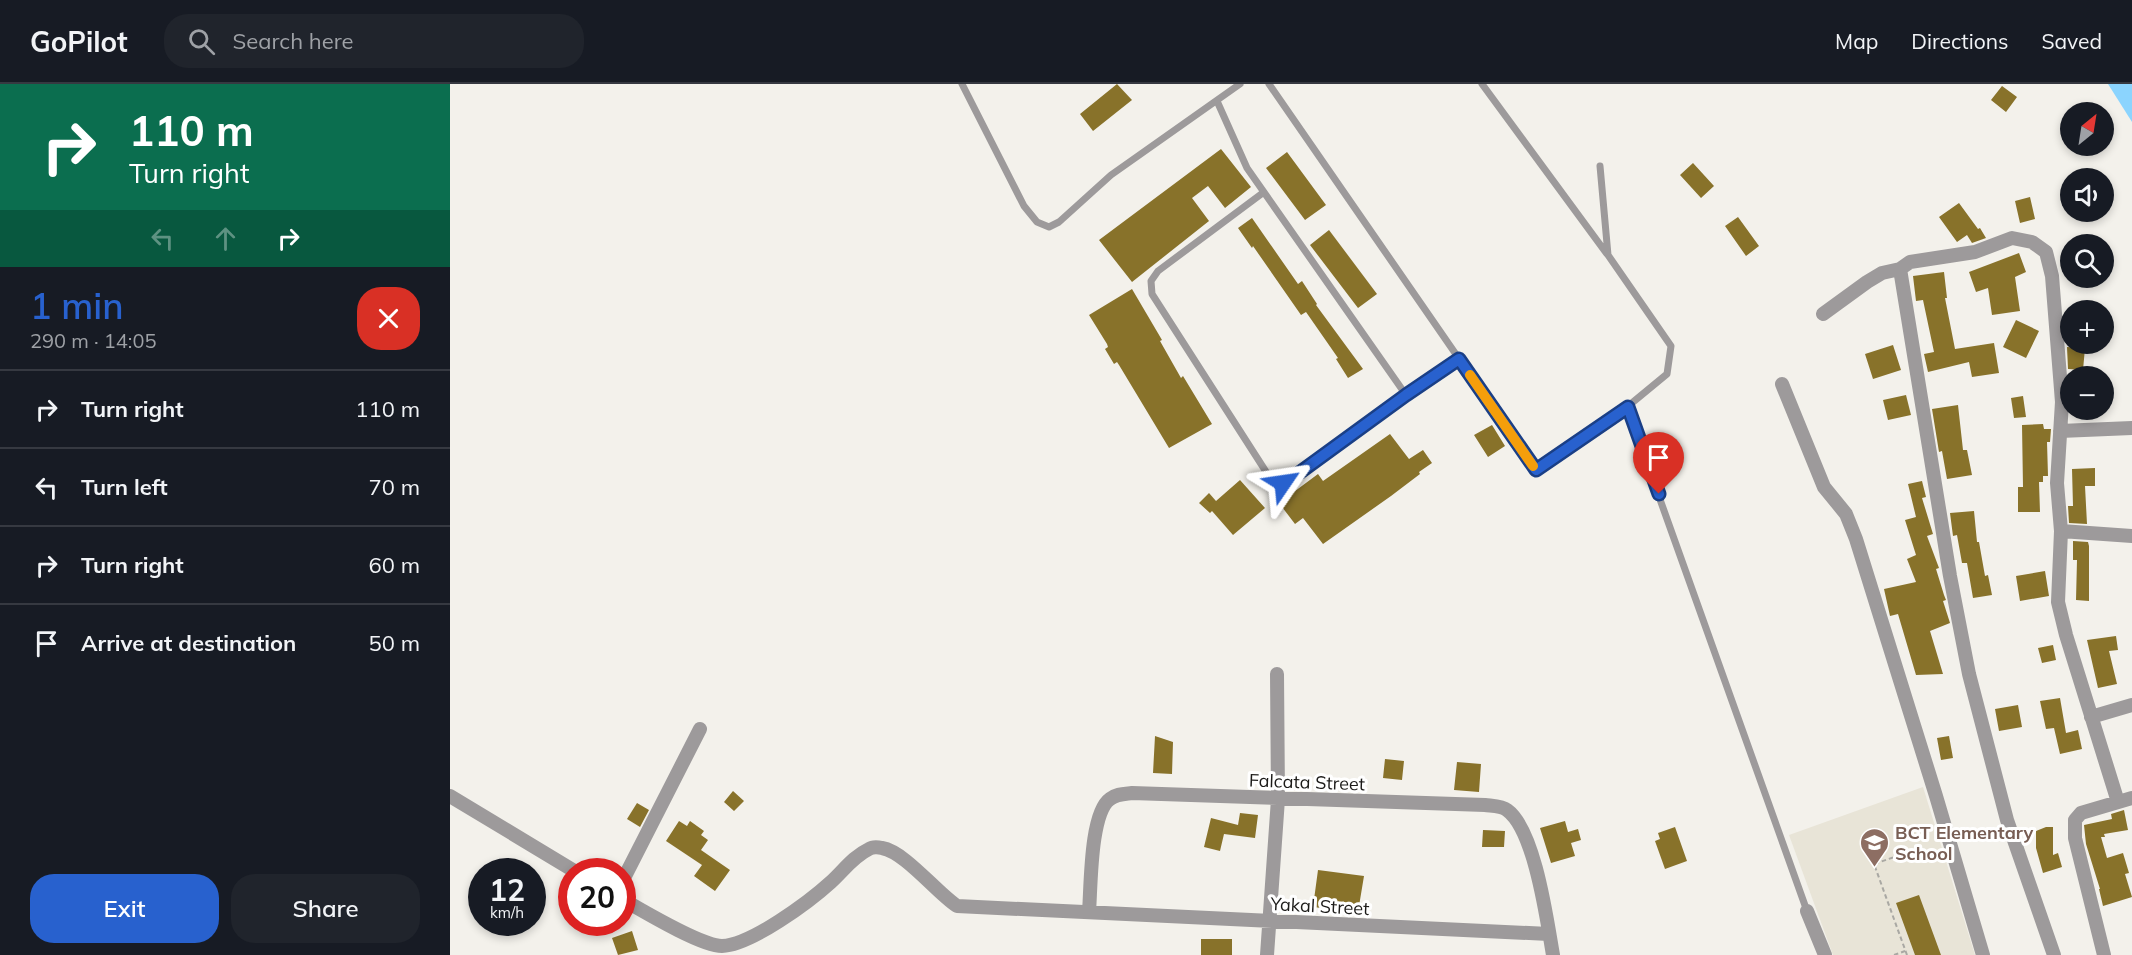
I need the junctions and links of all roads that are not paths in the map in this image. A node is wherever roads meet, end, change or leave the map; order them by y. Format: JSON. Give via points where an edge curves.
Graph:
{"nodes":[{"id":1,"x":962,"y":84,"type":"edge"},
{"id":2,"x":1240,"y":84,"type":"edge"},
{"id":3,"x":1269,"y":84,"type":"edge"},
{"id":4,"x":1482,"y":84,"type":"edge"},
{"id":5,"x":1217,"y":101,"type":"junction"},
{"id":6,"x":1600,"y":166,"type":"dead end"},
{"id":7,"x":1264,"y":192,"type":"junction"},
{"id":8,"x":1608,"y":255,"type":"junction"},
{"id":9,"x":1900,"y":269,"type":"junction"},
{"id":10,"x":1823,"y":314,"type":"dead end"},
{"id":11,"x":1459,"y":359,"type":"junction"},
{"id":12,"x":1782,"y":384,"type":"dead end"},
{"id":13,"x":1406,"y":395,"type":"junction"},
{"id":14,"x":1628,"y":407,"type":"junction"},
{"id":15,"x":2132,"y":428,"type":"edge"},
{"id":16,"x":2060,"y":431,"type":"junction"},
{"id":17,"x":2061,"y":531,"type":"junction"},
{"id":18,"x":2132,"y":536,"type":"edge"},
{"id":19,"x":1277,"y":674,"type":"dead end"},
{"id":20,"x":2132,"y":705,"type":"edge"},
{"id":21,"x":2091,"y":717,"type":"junction"},
{"id":22,"x":700,"y":729,"type":"dead end"},
{"id":23,"x":450,"y":796,"type":"edge"},
{"id":24,"x":2132,"y":798,"type":"edge"},
{"id":25,"x":1278,"y":799,"type":"junction"},
{"id":26,"x":2118,"y":802,"type":"junction"},
{"id":27,"x":634,"y":858,"type":"edge"},
{"id":28,"x":558,"y":861,"type":"edge"},
{"id":29,"x":636,"y":906,"type":"edge"},
{"id":30,"x":1808,"y":911,"type":"joint"},
{"id":31,"x":1089,"y":912,"type":"junction"},
{"id":32,"x":1270,"y":922,"type":"junction"},
{"id":33,"x":1549,"y":934,"type":"junction"},
{"id":34,"x":1267,"y":955,"type":"edge"},
{"id":35,"x":1553,"y":955,"type":"edge"},
{"id":36,"x":1825,"y":955,"type":"edge"},
{"id":37,"x":1983,"y":955,"type":"edge"},
{"id":38,"x":2054,"y":955,"type":"edge"},
{"id":39,"x":2104,"y":955,"type":"edge"}],
"edges":[{"from":1,"to":5,"type":"lane","via":[[1024,206],[1037,222],[1049,227],[1111,175]]},
{"from":2,"to":5,"type":"lane"},
{"from":3,"to":11,"type":"lane"},
{"from":4,"to":8,"type":"lane"},
{"from":5,"to":7,"type":"lane","via":[[1247,168]]},
{"from":6,"to":8,"type":"lane"},
{"from":7,"to":13,"type":"lane"},
{"from":7,"to":13,"type":"lane","via":[[1158,271],[1151,281],[1152,294],[1272,481],[1283,483],[1299,473]]},
{"from":8,"to":14,"type":"lane","via":[[1671,346],[1667,374]]},
{"from":9,"to":10,"type":"street","via":[[1882,273]]},
{"from":9,"to":16,"type":"street","via":[[1910,262],[1975,252],[2012,238],[2032,242],[2046,252],[2055,310],[2062,402]]},
{"from":9,"to":38,"type":"street","via":[[1969,674],[2007,820]]},
{"from":11,"to":13,"type":"lane"},
{"from":11,"to":14,"type":"lane","via":[[1536,470]]},
{"from":12,"to":37,"type":"street","via":[[1824,487],[1846,514],[1856,539]]},
{"from":14,"to":30,"type":"lane"},
{"from":15,"to":16,"type":"street"},
{"from":16,"to":17,"type":"street","via":[[2057,483]]},
{"from":17,"to":18,"type":"street"},
{"from":17,"to":21,"type":"street","via":[[2058,602]]},
{"from":19,"to":25,"type":"street"},
{"from":20,"to":21,"type":"street"},
{"from":21,"to":26,"type":"street"},
{"from":22,"to":27,"type":"street"},
{"from":23,"to":28,"type":"street"},
{"from":24,"to":26,"type":"street"},
{"from":25,"to":31,"type":"street","name":"Falcata Street","via":[[1132,793],[1108,800],[1095,830]]},
{"from":25,"to":32,"type":"street"},
{"from":25,"to":33,"type":"street","name":"Falcata Street","via":[[1485,805],[1506,809],[1520,824],[1537,875]]},
{"from":26,"to":39,"type":"street","via":[[2081,813],[2075,820],[2075,838]]},
{"from":29,"to":31,"type":"street","name":"Yakal Street","via":[[703,941],[720,946],[743,941],[809,900],[870,847],[884,848],[899,856],[957,906]]},
{"from":30,"to":36,"type":"street"},
{"from":31,"to":32,"type":"street","name":"Yakal Street"},
{"from":32,"to":33,"type":"street","name":"Yakal Street"},
{"from":32,"to":34,"type":"street"},
{"from":33,"to":35,"type":"street"}]}
